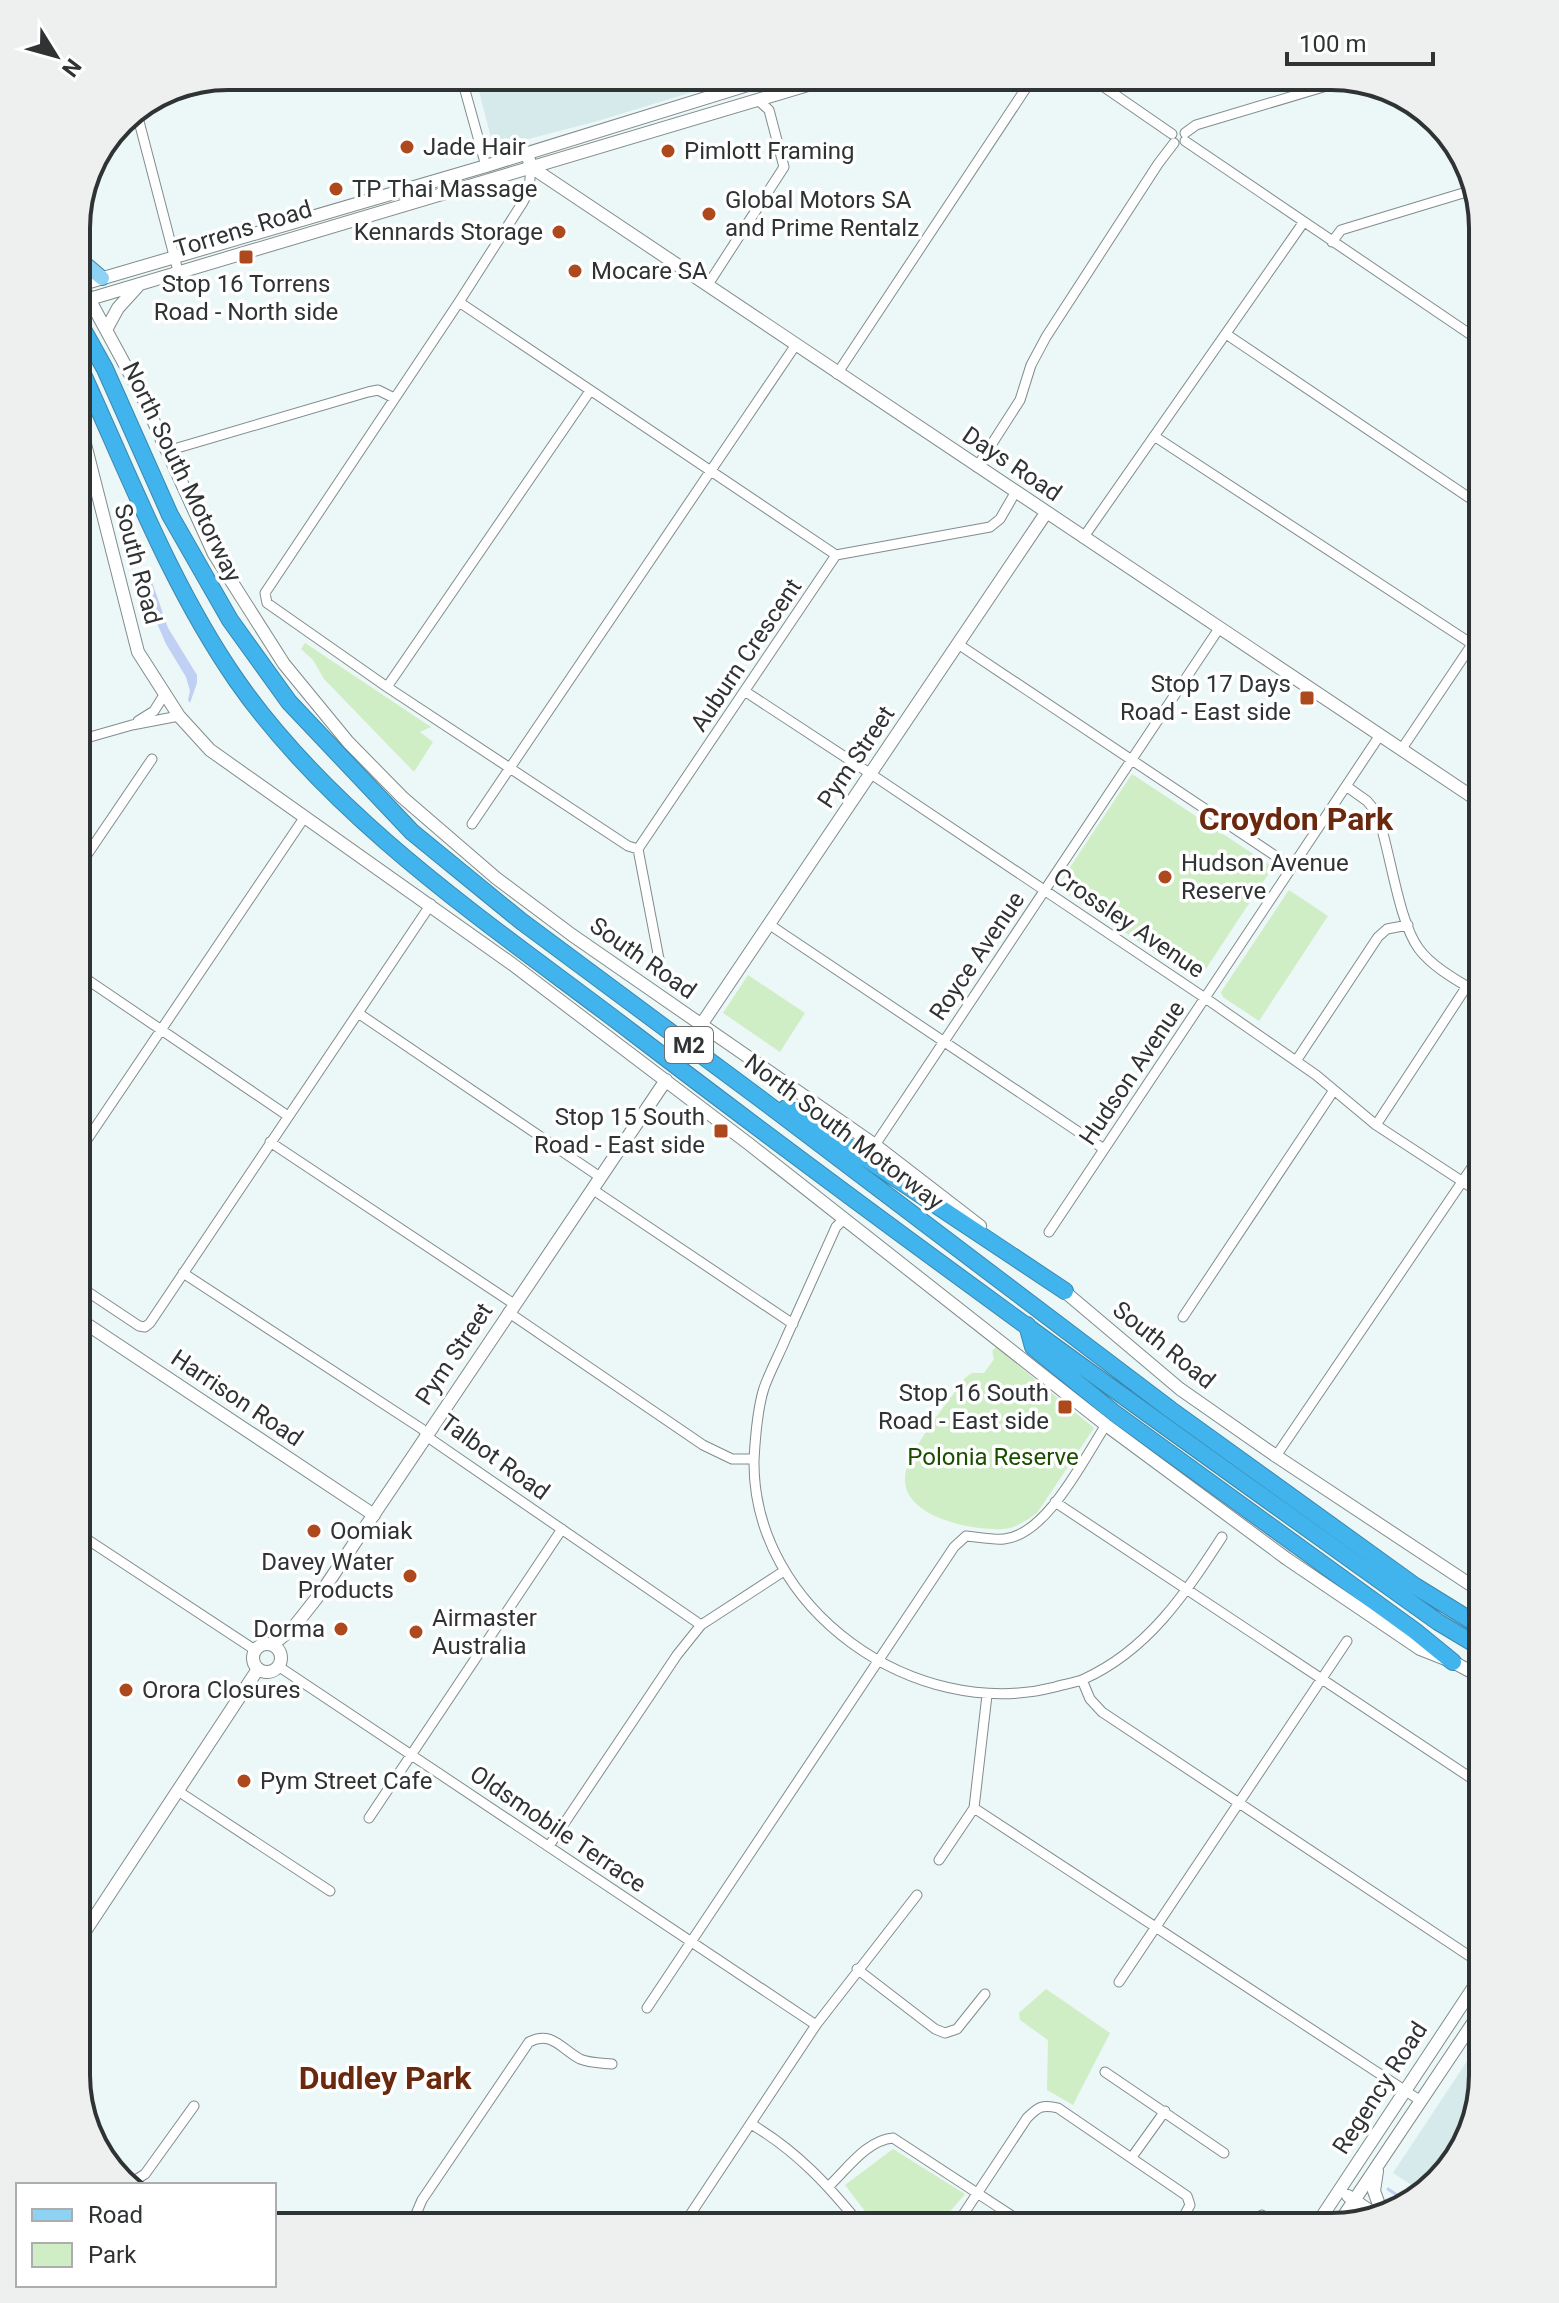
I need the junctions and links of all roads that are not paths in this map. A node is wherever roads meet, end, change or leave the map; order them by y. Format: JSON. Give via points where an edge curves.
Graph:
{"nodes":[{"id":1,"x":465,"y":90,"type":"edge"},
{"id":2,"x":732,"y":90,"type":"edge"},
{"id":3,"x":792,"y":90,"type":"edge"},
{"id":4,"x":1025,"y":90,"type":"edge"},
{"id":5,"x":1109,"y":90,"type":"edge"},
{"id":6,"x":1313,"y":90,"type":"edge"},
{"id":7,"x":789,"y":91,"type":"joint"},
{"id":8,"x":758,"y":100,"type":"junction"},
{"id":9,"x":140,"y":122,"type":"edge"},
{"id":10,"x":1179,"y":138,"type":"junction"},
{"id":11,"x":527,"y":153,"type":"junction"},
{"id":12,"x":486,"y":166,"type":"junction"},
{"id":13,"x":531,"y":167,"type":"junction"},
{"id":14,"x":1464,"y":193,"type":"edge"},
{"id":15,"x":1303,"y":223,"type":"junction"},
{"id":16,"x":1332,"y":242,"type":"junction"},
{"id":17,"x":174,"y":257,"type":"junction"},
{"id":18,"x":90,"y":268,"type":"edge"},
{"id":19,"x":178,"y":271,"type":"junction"},
{"id":20,"x":102,"y":278,"type":"junction"},
{"id":21,"x":90,"y":280,"type":"edge"},
{"id":22,"x":144,"y":282,"type":"junction"},
{"id":23,"x":707,"y":286,"type":"junction"},
{"id":24,"x":90,"y":299,"type":"edge"},
{"id":25,"x":459,"y":302,"type":"junction"},
{"id":26,"x":90,"y":311,"type":"edge"},
{"id":27,"x":106,"y":330,"type":"junction"},
{"id":28,"x":1226,"y":334,"type":"junction"},
{"id":29,"x":1469,"y":334,"type":"edge"},
{"id":30,"x":90,"y":342,"type":"edge"},
{"id":31,"x":795,"y":346,"type":"junction"},
{"id":32,"x":837,"y":374,"type":"junction"},
{"id":33,"x":90,"y":389,"type":"edge"},
{"id":34,"x":590,"y":391,"type":"junction"},
{"id":35,"x":394,"y":398,"type":"junction"},
{"id":36,"x":1154,"y":436,"type":"junction"},
{"id":37,"x":167,"y":451,"type":"junction"},
{"id":38,"x":977,"y":467,"type":"junction"},
{"id":39,"x":90,"y":468,"type":"edge"},
{"id":40,"x":711,"y":471,"type":"junction"},
{"id":41,"x":91,"y":473,"type":"joint"},
{"id":42,"x":1015,"y":493,"type":"junction"},
{"id":43,"x":1469,"y":498,"type":"edge"},
{"id":44,"x":1046,"y":513,"type":"junction"},
{"id":45,"x":1083,"y":538,"type":"junction"},
{"id":46,"x":836,"y":555,"type":"junction"},
{"id":47,"x":1218,"y":630,"type":"junction"},
{"id":48,"x":1469,"y":642,"type":"edge"},
{"id":49,"x":958,"y":644,"type":"junction"},
{"id":50,"x":1469,"y":648,"type":"edge"},
{"id":51,"x":387,"y":687,"type":"junction"},
{"id":52,"x":746,"y":692,"type":"junction"},
{"id":53,"x":164,"y":695,"type":"junction"},
{"id":54,"x":179,"y":716,"type":"junction"},
{"id":55,"x":132,"y":725,"type":"junction"},
{"id":56,"x":1380,"y":735,"type":"junction"},
{"id":57,"x":90,"y":737,"type":"edge"},
{"id":58,"x":1401,"y":750,"type":"junction"},
{"id":59,"x":152,"y":759,"type":"dead end"},
{"id":60,"x":1132,"y":760,"type":"junction"},
{"id":61,"x":511,"y":768,"type":"junction"},
{"id":62,"x":871,"y":774,"type":"junction"},
{"id":63,"x":1346,"y":786,"type":"junction"},
{"id":64,"x":1469,"y":795,"type":"edge"},
{"id":65,"x":304,"y":818,"type":"junction"},
{"id":66,"x":472,"y":824,"type":"dead end"},
{"id":67,"x":638,"y":849,"type":"junction"},
{"id":68,"x":90,"y":850,"type":"edge"},
{"id":69,"x":1292,"y":867,"type":"junction"},
{"id":70,"x":1045,"y":891,"type":"junction"},
{"id":71,"x":431,"y":904,"type":"junction"},
{"id":72,"x":770,"y":925,"type":"junction"},
{"id":73,"x":1408,"y":925,"type":"junction"},
{"id":74,"x":659,"y":959,"type":"dead end"},
{"id":75,"x":90,"y":981,"type":"edge"},
{"id":76,"x":1467,"y":986,"type":"joint"},
{"id":77,"x":1205,"y":999,"type":"junction"},
{"id":78,"x":358,"y":1013,"type":"junction"},
{"id":79,"x":701,"y":1025,"type":"junction"},
{"id":80,"x":162,"y":1030,"type":"junction"},
{"id":81,"x":944,"y":1041,"type":"junction"},
{"id":82,"x":1296,"y":1061,"type":"junction"},
{"id":83,"x":666,"y":1080,"type":"junction"},
{"id":84,"x":1334,"y":1090,"type":"junction"},
{"id":85,"x":758,"y":1097,"type":"junction"},
{"id":86,"x":288,"y":1116,"type":"junction"},
{"id":87,"x":1376,"y":1125,"type":"junction"},
{"id":88,"x":90,"y":1135,"type":"edge"},
{"id":89,"x":270,"y":1142,"type":"junction"},
{"id":90,"x":875,"y":1145,"type":"junction"},
{"id":91,"x":1104,"y":1149,"type":"junction"},
{"id":92,"x":1469,"y":1172,"type":"edge"},
{"id":93,"x":600,"y":1177,"type":"junction"},
{"id":94,"x":1462,"y":1182,"type":"junction"},
{"id":95,"x":1469,"y":1186,"type":"edge"},
{"id":96,"x":592,"y":1189,"type":"junction"},
{"id":97,"x":844,"y":1219,"type":"junction"},
{"id":98,"x":1049,"y":1232,"type":"dead end"},
{"id":99,"x":183,"y":1273,"type":"junction"},
{"id":100,"x":1065,"y":1291,"type":"junction"},
{"id":101,"x":90,"y":1293,"type":"edge"},
{"id":102,"x":511,"y":1308,"type":"junction"},
{"id":103,"x":1183,"y":1317,"type":"dead end"},
{"id":104,"x":793,"y":1324,"type":"junction"},
{"id":105,"x":1027,"y":1325,"type":"junction"},
{"id":106,"x":90,"y":1326,"type":"edge"},
{"id":107,"x":1106,"y":1425,"type":"junction"},
{"id":108,"x":427,"y":1435,"type":"junction"},
{"id":109,"x":1276,"y":1456,"type":"junction"},
{"id":110,"x":754,"y":1459,"type":"junction"},
{"id":111,"x":1055,"y":1502,"type":"junction"},
{"id":112,"x":374,"y":1515,"type":"junction"},
{"id":113,"x":562,"y":1529,"type":"junction"},
{"id":114,"x":1222,"y":1537,"type":"dead end"},
{"id":115,"x":90,"y":1541,"type":"edge"},
{"id":116,"x":784,"y":1571,"type":"junction"},
{"id":117,"x":1469,"y":1584,"type":"edge"},
{"id":118,"x":1187,"y":1589,"type":"junction"},
{"id":119,"x":1469,"y":1620,"type":"edge"},
{"id":120,"x":701,"y":1625,"type":"junction"},
{"id":121,"x":1347,"y":1641,"type":"dead end"},
{"id":122,"x":1469,"y":1641,"type":"edge"},
{"id":123,"x":272,"y":1645,"type":"junction"},
{"id":124,"x":255,"y":1650,"type":"junction"},
{"id":125,"x":880,"y":1661,"type":"junction"},
{"id":126,"x":1453,"y":1662,"type":"junction"},
{"id":127,"x":278,"y":1666,"type":"junction"},
{"id":128,"x":258,"y":1669,"type":"junction"},
{"id":129,"x":1469,"y":1671,"type":"edge"},
{"id":130,"x":1323,"y":1678,"type":"junction"},
{"id":131,"x":1082,"y":1680,"type":"junction"},
{"id":132,"x":987,"y":1695,"type":"junction"},
{"id":133,"x":411,"y":1755,"type":"junction"},
{"id":134,"x":1469,"y":1777,"type":"edge"},
{"id":135,"x":178,"y":1791,"type":"junction"},
{"id":136,"x":1239,"y":1803,"type":"junction"},
{"id":137,"x":974,"y":1808,"type":"junction"},
{"id":138,"x":369,"y":1818,"type":"dead end"},
{"id":139,"x":549,"y":1846,"type":"junction"},
{"id":140,"x":939,"y":1860,"type":"dead end"},
{"id":141,"x":330,"y":1891,"type":"dead end"},
{"id":142,"x":917,"y":1895,"type":"dead end"},
{"id":143,"x":90,"y":1924,"type":"edge"},
{"id":144,"x":1156,"y":1926,"type":"junction"},
{"id":145,"x":691,"y":1941,"type":"junction"},
{"id":146,"x":1469,"y":1956,"type":"edge"},
{"id":147,"x":857,"y":1969,"type":"junction"},
{"id":148,"x":1119,"y":1982,"type":"dead end"},
{"id":149,"x":1469,"y":1993,"type":"edge"},
{"id":150,"x":985,"y":1994,"type":"dead end"},
{"id":151,"x":1469,"y":2004,"type":"edge"},
{"id":152,"x":1461,"y":2005,"type":"junction"},
{"id":153,"x":647,"y":2008,"type":"dead end"},
{"id":154,"x":816,"y":2025,"type":"junction"},
{"id":155,"x":1469,"y":2034,"type":"edge"},
{"id":156,"x":612,"y":2064,"type":"dead end"},
{"id":157,"x":1105,"y":2072,"type":"dead end"},
{"id":158,"x":1404,"y":2091,"type":"junction"},
{"id":159,"x":1421,"y":2101,"type":"junction"},
{"id":160,"x":194,"y":2106,"type":"dead end"},
{"id":161,"x":1165,"y":2111,"type":"junction"},
{"id":162,"x":751,"y":2124,"type":"junction"},
{"id":163,"x":1224,"y":2153,"type":"dead end"},
{"id":164,"x":1132,"y":2157,"type":"junction"},
{"id":165,"x":1379,"y":2164,"type":"junction"},
{"id":166,"x":137,"y":2179,"type":"edge"},
{"id":167,"x":829,"y":2186,"type":"junction"},
{"id":168,"x":1339,"y":2190,"type":"junction"},
{"id":169,"x":977,"y":2193,"type":"junction"},
{"id":170,"x":1354,"y":2200,"type":"junction"},
{"id":171,"x":1379,"y":2204,"type":"edge"},
{"id":172,"x":1366,"y":2208,"type":"edge"},
{"id":173,"x":1346,"y":2212,"type":"edge"},
{"id":174,"x":416,"y":2213,"type":"edge"},
{"id":175,"x":691,"y":2213,"type":"edge"},
{"id":176,"x":851,"y":2213,"type":"edge"},
{"id":177,"x":964,"y":2213,"type":"edge"},
{"id":178,"x":1008,"y":2213,"type":"edge"},
{"id":179,"x":1186,"y":2213,"type":"edge"},
{"id":180,"x":1324,"y":2213,"type":"edge"}],
"edges":[{"from":1,"to":12,"type":"street"},
{"from":2,"to":11,"type":"main road","name":"Torrens Road"},
{"from":3,"to":7,"type":"main road","name":"Torrens Road"},
{"from":4,"to":32,"type":"street"},
{"from":5,"to":10,"type":"street"},
{"from":6,"to":10,"type":"street","via":[[1196,125]]},
{"from":7,"to":8,"type":"main road","name":"Torrens Road"},
{"from":8,"to":13,"type":"main road","name":"Torrens Road"},
{"from":8,"to":23,"type":"street","via":[[769,110],[784,167]]},
{"from":9,"to":17,"type":"street"},
{"from":10,"to":15,"type":"street"},
{"from":10,"to":38,"type":"street","via":[[1046,337],[1020,400]]},
{"from":11,"to":12,"type":"main road","name":"Torrens Road"},
{"from":11,"to":13,"type":"main road"},
{"from":12,"to":17,"type":"main road","name":"Torrens Road"},
{"from":13,"to":19,"type":"main road","name":"Torrens Road"},
{"from":13,"to":23,"type":"main road","name":"Days Road"},
{"from":13,"to":25,"type":"street","via":[[523,202]]},
{"from":14,"to":16,"type":"street","via":[[1341,230]]},
{"from":15,"to":16,"type":"street"},
{"from":15,"to":28,"type":"street"},
{"from":16,"to":29,"type":"street"},
{"from":17,"to":19,"type":"street"},
{"from":17,"to":20,"type":"main road","name":"Torrens Road"},
{"from":18,"to":20,"type":"main road"},
{"from":19,"to":22,"type":"main road","name":"Torrens Road"},
{"from":20,"to":21,"type":"main road","name":"Torrens Road"},
{"from":22,"to":24,"type":"main road","name":"Torrens Road"},
{"from":22,"to":27,"type":"main road","via":[[125,298]]},
{"from":23,"to":31,"type":"main road","name":"Days Road"},
{"from":25,"to":34,"type":"street"},
{"from":25,"to":35,"type":"street"},
{"from":26,"to":27,"type":"main road","name":"South Road"},
{"from":27,"to":37,"type":"main road","name":"South Road"},
{"from":28,"to":36,"type":"street"},
{"from":28,"to":43,"type":"street"},
{"from":30,"to":85,"type":"highway","name":"North South Motorway","number":"M2","via":[[204,578],[298,712],[384,805],[461,874]]},
{"from":31,"to":32,"type":"main road","name":"Days Road"},
{"from":31,"to":40,"type":"street"},
{"from":32,"to":38,"type":"main road","name":"Days Road"},
{"from":33,"to":105,"type":"highway","name":"North South Motorway","number":"M2","via":[[191,606],[238,682],[329,787],[398,853]]},
{"from":34,"to":40,"type":"street"},
{"from":34,"to":51,"type":"street"},
{"from":35,"to":37,"type":"street","via":[[378,390],[368,392]]},
{"from":35,"to":51,"type":"street","via":[[264,598]]},
{"from":36,"to":45,"type":"street"},
{"from":36,"to":48,"type":"street"},
{"from":37,"to":79,"type":"main road","name":"South Road","via":[[214,554],[241,599],[284,664],[348,742],[496,878]]},
{"from":38,"to":42,"type":"main road","name":"Days Road"},
{"from":39,"to":41,"type":"main road","name":"South Road"},
{"from":40,"to":46,"type":"street"},
{"from":40,"to":61,"type":"street"},
{"from":41,"to":53,"type":"main road","name":"South Road","via":[[138,652]]},
{"from":42,"to":44,"type":"main road","name":"Days Road"},
{"from":42,"to":46,"type":"street","via":[[990,527]]},
{"from":44,"to":45,"type":"main road","name":"Days Road"},
{"from":44,"to":49,"type":"main road","name":"Pym Street"},
{"from":45,"to":47,"type":"main road","name":"Days Road"},
{"from":46,"to":52,"type":"street","name":"Auburn Crescent"},
{"from":47,"to":56,"type":"main road","name":"Days Road"},
{"from":47,"to":60,"type":"street","name":"Royce Avenue"},
{"from":49,"to":60,"type":"street"},
{"from":49,"to":62,"type":"main road","name":"Pym Street"},
{"from":50,"to":58,"type":"street"},
{"from":51,"to":61,"type":"street"},
{"from":52,"to":62,"type":"street","name":"Crossley Avenue"},
{"from":52,"to":67,"type":"street","name":"Auburn Crescent"},
{"from":53,"to":54,"type":"main road","name":"South Road"},
{"from":53,"to":55,"type":"street","via":[[154,711]]},
{"from":54,"to":55,"type":"street"},
{"from":54,"to":65,"type":"main road","name":"South Road","via":[[210,750]]},
{"from":55,"to":57,"type":"street"},
{"from":56,"to":58,"type":"main road","name":"Days Road"},
{"from":56,"to":63,"type":"street","name":"Hudson Avenue"},
{"from":58,"to":64,"type":"main road","name":"Days Road"},
{"from":59,"to":68,"type":"street"},
{"from":60,"to":69,"type":"street"},
{"from":60,"to":70,"type":"street","name":"Royce Avenue"},
{"from":61,"to":66,"type":"street"},
{"from":61,"to":67,"type":"street"},
{"from":62,"to":70,"type":"street","name":"Crossley Avenue"},
{"from":62,"to":72,"type":"main road","name":"Pym Street"},
{"from":63,"to":69,"type":"street","name":"Hudson Avenue"},
{"from":63,"to":73,"type":"street","via":[[1377,813]]},
{"from":65,"to":71,"type":"main road","name":"South Road"},
{"from":65,"to":80,"type":"street"},
{"from":67,"to":74,"type":"street"},
{"from":69,"to":77,"type":"street","name":"Hudson Avenue"},
{"from":70,"to":77,"type":"street","name":"Crossley Avenue"},
{"from":70,"to":81,"type":"street","name":"Royce Avenue"},
{"from":71,"to":78,"type":"street"},
{"from":71,"to":83,"type":"main road","name":"South Road"},
{"from":72,"to":79,"type":"main road","name":"Pym Street"},
{"from":72,"to":81,"type":"street"},
{"from":73,"to":76,"type":"street","via":[[1417,947]]},
{"from":73,"to":82,"type":"street","via":[[1387,929],[1378,937]]},
{"from":75,"to":80,"type":"street"},
{"from":76,"to":87,"type":"street"},
{"from":77,"to":82,"type":"street","name":"Crossley Avenue"},
{"from":77,"to":91,"type":"street","name":"Hudson Avenue"},
{"from":78,"to":86,"type":"street"},
{"from":78,"to":93,"type":"street"},
{"from":79,"to":90,"type":"main road","name":"South Road"},
{"from":80,"to":86,"type":"street"},
{"from":80,"to":88,"type":"street"},
{"from":81,"to":90,"type":"street","name":"Royce Avenue"},
{"from":81,"to":91,"type":"street"},
{"from":82,"to":84,"type":"street","name":"Crossley Avenue"},
{"from":83,"to":93,"type":"main road","name":"Pym Street"},
{"from":83,"to":97,"type":"main road","name":"South Road"},
{"from":84,"to":87,"type":"street","name":"Crossley Avenue"},
{"from":84,"to":103,"type":"street"},
{"from":85,"to":100,"type":"highway","via":[[799,1114]]},
{"from":85,"to":119,"type":"highway","name":"North South Motorway","number":"M2","via":[[1194,1427]]},
{"from":86,"to":89,"type":"street"},
{"from":87,"to":94,"type":"street","name":"Crossley Avenue"},
{"from":89,"to":99,"type":"street"},
{"from":89,"to":102,"type":"street"},
{"from":90,"to":100,"type":"main road","name":"South Road"},
{"from":91,"to":98,"type":"street","name":"Hudson Avenue"},
{"from":92,"to":94,"type":"street"},
{"from":93,"to":96,"type":"main road","name":"Pym Street"},
{"from":94,"to":95,"type":"street","name":"Crossley Avenue"},
{"from":94,"to":109,"type":"street"},
{"from":96,"to":102,"type":"main road","name":"Pym Street"},
{"from":96,"to":104,"type":"street"},
{"from":97,"to":104,"type":"street"},
{"from":97,"to":107,"type":"main road","name":"South Road"},
{"from":99,"to":101,"type":"street","via":[[145,1327]]},
{"from":99,"to":108,"type":"street","name":"Talbot Road"},
{"from":100,"to":109,"type":"main road","name":"South Road","via":[[1180,1389]]},
{"from":102,"to":108,"type":"main road","name":"Pym Street"},
{"from":102,"to":110,"type":"street","via":[[703,1445],[732,1459]]},
{"from":104,"to":110,"type":"street","via":[[764,1389]]},
{"from":105,"to":122,"type":"highway","name":"North South Motorway","number":"M2"},
{"from":105,"to":126,"type":"highway","via":[[1033,1347],[1113,1412]]},
{"from":106,"to":112,"type":"main road","name":"Harrison Road"},
{"from":107,"to":111,"type":"street"},
{"from":107,"to":126,"type":"main road","name":"South Road","via":[[1287,1559],[1420,1649]]},
{"from":108,"to":112,"type":"main road","name":"Pym Street"},
{"from":108,"to":113,"type":"street","name":"Talbot Road"},
{"from":109,"to":117,"type":"main road","name":"South Road"},
{"from":110,"to":116,"type":"street","via":[[756,1498]]},
{"from":111,"to":118,"type":"street"},
{"from":111,"to":125,"type":"street","via":[[1020,1534],[960,1540]]},
{"from":112,"to":123,"type":"main road","name":"Pym Street","via":[[303,1616]]},
{"from":113,"to":120,"type":"street","name":"Talbot Road"},
{"from":113,"to":133,"type":"street"},
{"from":114,"to":118,"type":"street"},
{"from":115,"to":124,"type":"street"},
{"from":116,"to":120,"type":"street"},
{"from":116,"to":125,"type":"street","via":[[837,1631]]},
{"from":118,"to":130,"type":"street"},
{"from":118,"to":131,"type":"street","via":[[1134,1648]]},
{"from":120,"to":139,"type":"street"},
{"from":121,"to":130,"type":"street"},
{"from":123,"to":124,"type":"main road"},
{"from":123,"to":127,"type":"main road","via":[[280,1655]]},
{"from":124,"to":128,"type":"main road"},
{"from":125,"to":132,"type":"street","via":[[930,1684]]},
{"from":125,"to":145,"type":"street"},
{"from":126,"to":129,"type":"main road","name":"South Road"},
{"from":127,"to":128,"type":"main road","via":[[268,1672]]},
{"from":127,"to":133,"type":"street","name":"Oldsmobile Terrace"},
{"from":128,"to":135,"type":"main road"},
{"from":130,"to":134,"type":"street"},
{"from":130,"to":136,"type":"street"},
{"from":131,"to":132,"type":"street","via":[[1031,1693]]},
{"from":131,"to":136,"type":"street","via":[[1102,1712]]},
{"from":132,"to":137,"type":"street"},
{"from":133,"to":138,"type":"street"},
{"from":133,"to":139,"type":"street","name":"Oldsmobile Terrace"},
{"from":135,"to":141,"type":"street"},
{"from":135,"to":143,"type":"main road"},
{"from":136,"to":144,"type":"street"},
{"from":136,"to":146,"type":"street"},
{"from":137,"to":140,"type":"street"},
{"from":137,"to":144,"type":"street"},
{"from":139,"to":145,"type":"street","name":"Oldsmobile Terrace"},
{"from":142,"to":147,"type":"street"},
{"from":144,"to":148,"type":"street"},
{"from":144,"to":158,"type":"street"},
{"from":145,"to":153,"type":"street"},
{"from":145,"to":154,"type":"street","name":"Oldsmobile Terrace"},
{"from":147,"to":150,"type":"street","via":[[945,2033],[957,2029]]},
{"from":147,"to":154,"type":"street"},
{"from":149,"to":152,"type":"main road","name":"Regency Road"},
{"from":151,"to":152,"type":"main road"},
{"from":152,"to":158,"type":"main road","name":"Regency Road"},
{"from":154,"to":162,"type":"street"},
{"from":155,"to":159,"type":"main road","name":"Regency Road"},
{"from":156,"to":174,"type":"street","via":[[583,2061],[550,2038],[529,2042]]},
{"from":157,"to":161,"type":"street"},
{"from":158,"to":159,"type":"street"},
{"from":158,"to":168,"type":"main road","name":"Regency Road"},
{"from":159,"to":165,"type":"main road","name":"Regency Road"},
{"from":160,"to":166,"type":"street"},
{"from":161,"to":163,"type":"street"},
{"from":161,"to":164,"type":"street"},
{"from":162,"to":167,"type":"street","via":[[780,2141]]},
{"from":162,"to":175,"type":"street"},
{"from":164,"to":169,"type":"street","via":[[1058,2108],[1037,2107]]},
{"from":164,"to":179,"type":"street","via":[[1187,2196]]},
{"from":165,"to":170,"type":"main road","name":"Regency Road"},
{"from":165,"to":171,"type":"main road","via":[[1374,2191]]},
{"from":167,"to":169,"type":"street","via":[[871,2146],[893,2138]]},
{"from":167,"to":176,"type":"street"},
{"from":168,"to":170,"type":"main road"},
{"from":168,"to":180,"type":"main road","name":"Regency Road"},
{"from":169,"to":177,"type":"street"},
{"from":169,"to":178,"type":"street"},
{"from":170,"to":172,"type":"main road"},
{"from":170,"to":173,"type":"main road","name":"Regency Road"}]}
